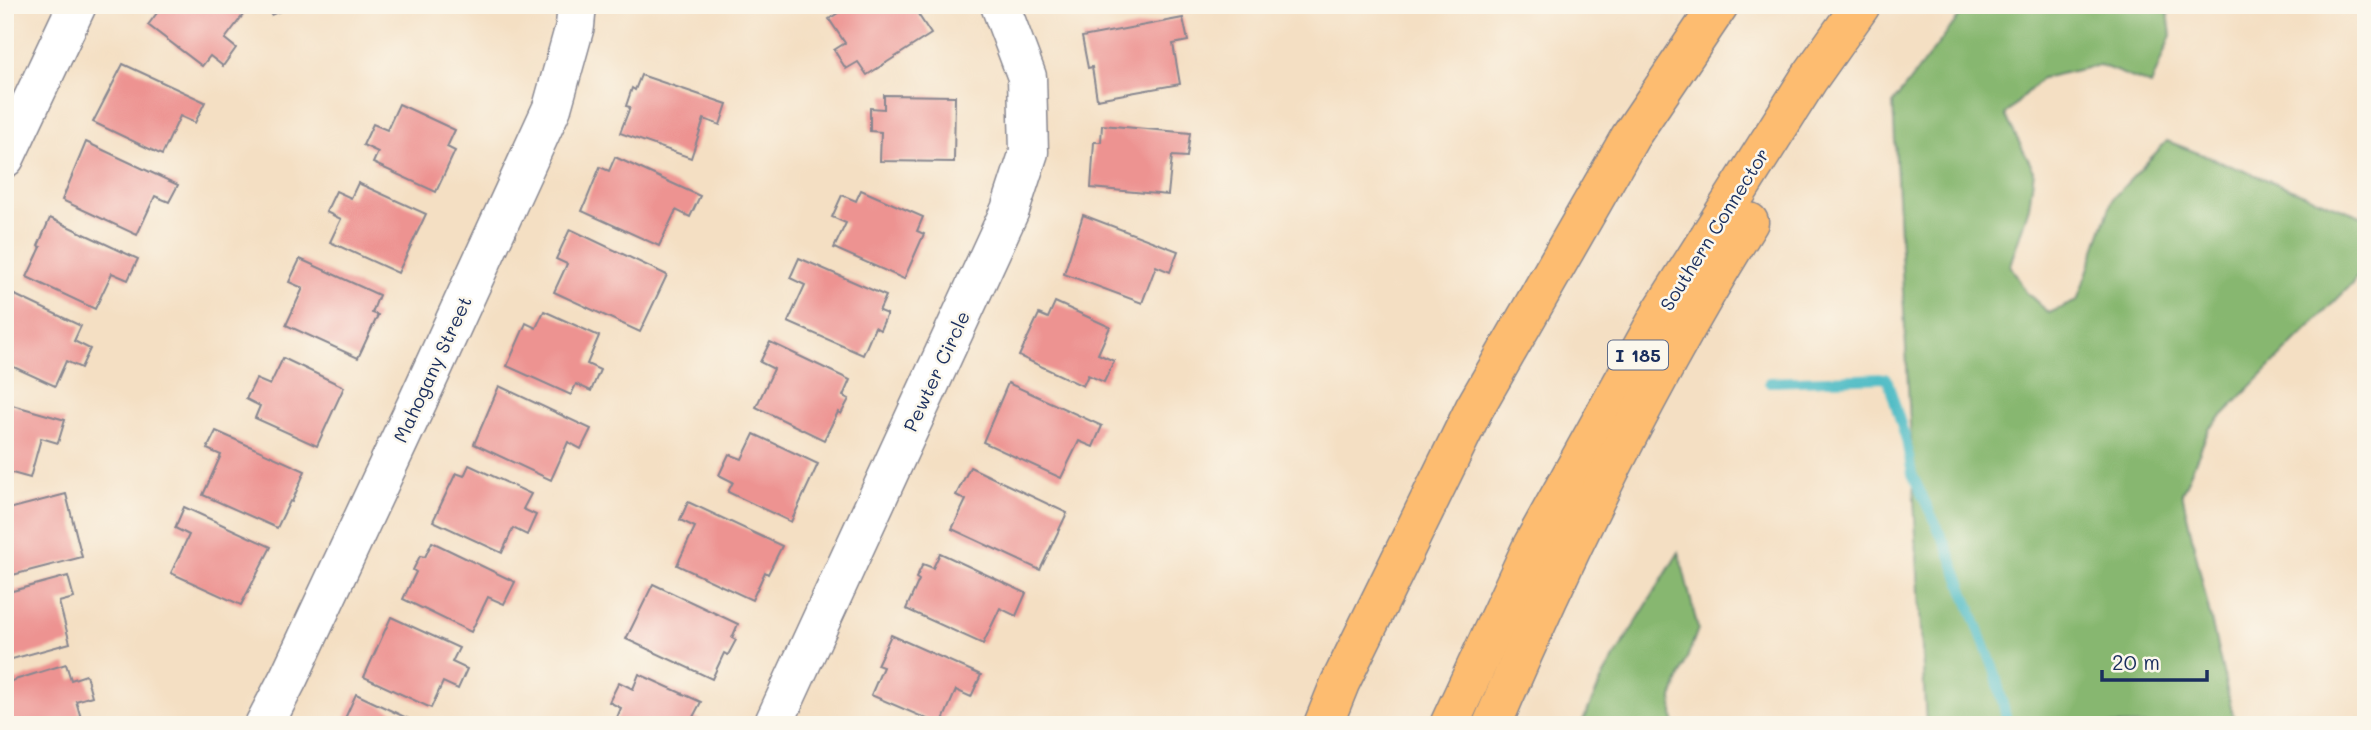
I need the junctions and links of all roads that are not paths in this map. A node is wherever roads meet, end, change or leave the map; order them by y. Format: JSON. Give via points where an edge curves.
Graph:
{"nodes":[{"id":1,"x":77,"y":5,"type":"edge"},
{"id":2,"x":577,"y":5,"type":"edge"},
{"id":3,"x":1000,"y":5,"type":"edge"},
{"id":4,"x":1719,"y":5,"type":"edge"},
{"id":5,"x":1861,"y":5,"type":"edge"},
{"id":6,"x":1879,"y":5,"type":"edge"},
{"id":7,"x":5,"y":158,"type":"edge"},
{"id":8,"x":264,"y":725,"type":"edge"},
{"id":9,"x":773,"y":725,"type":"edge"},
{"id":10,"x":1323,"y":725,"type":"edge"},
{"id":11,"x":1450,"y":725,"type":"edge"},
{"id":12,"x":1492,"y":725,"type":"edge"}],
"edges":[{"from":1,"to":7,"type":"street"},
{"from":2,"to":8,"type":"street","name":"Mahogany Street","via":[[552,108]]},
{"from":3,"to":9,"type":"street","name":"Pewter Circle","via":[[1027,77],[1029,152],[1010,210]]},
{"from":4,"to":10,"type":"highway","via":[[1630,137],[1474,409]]},
{"from":5,"to":11,"type":"highway","name":"Southern Connector","number":"I 185","via":[[1808,80],[1662,311],[1532,546]]},
{"from":6,"to":12,"type":"highway","via":[[1652,391],[1580,531]]}]}
